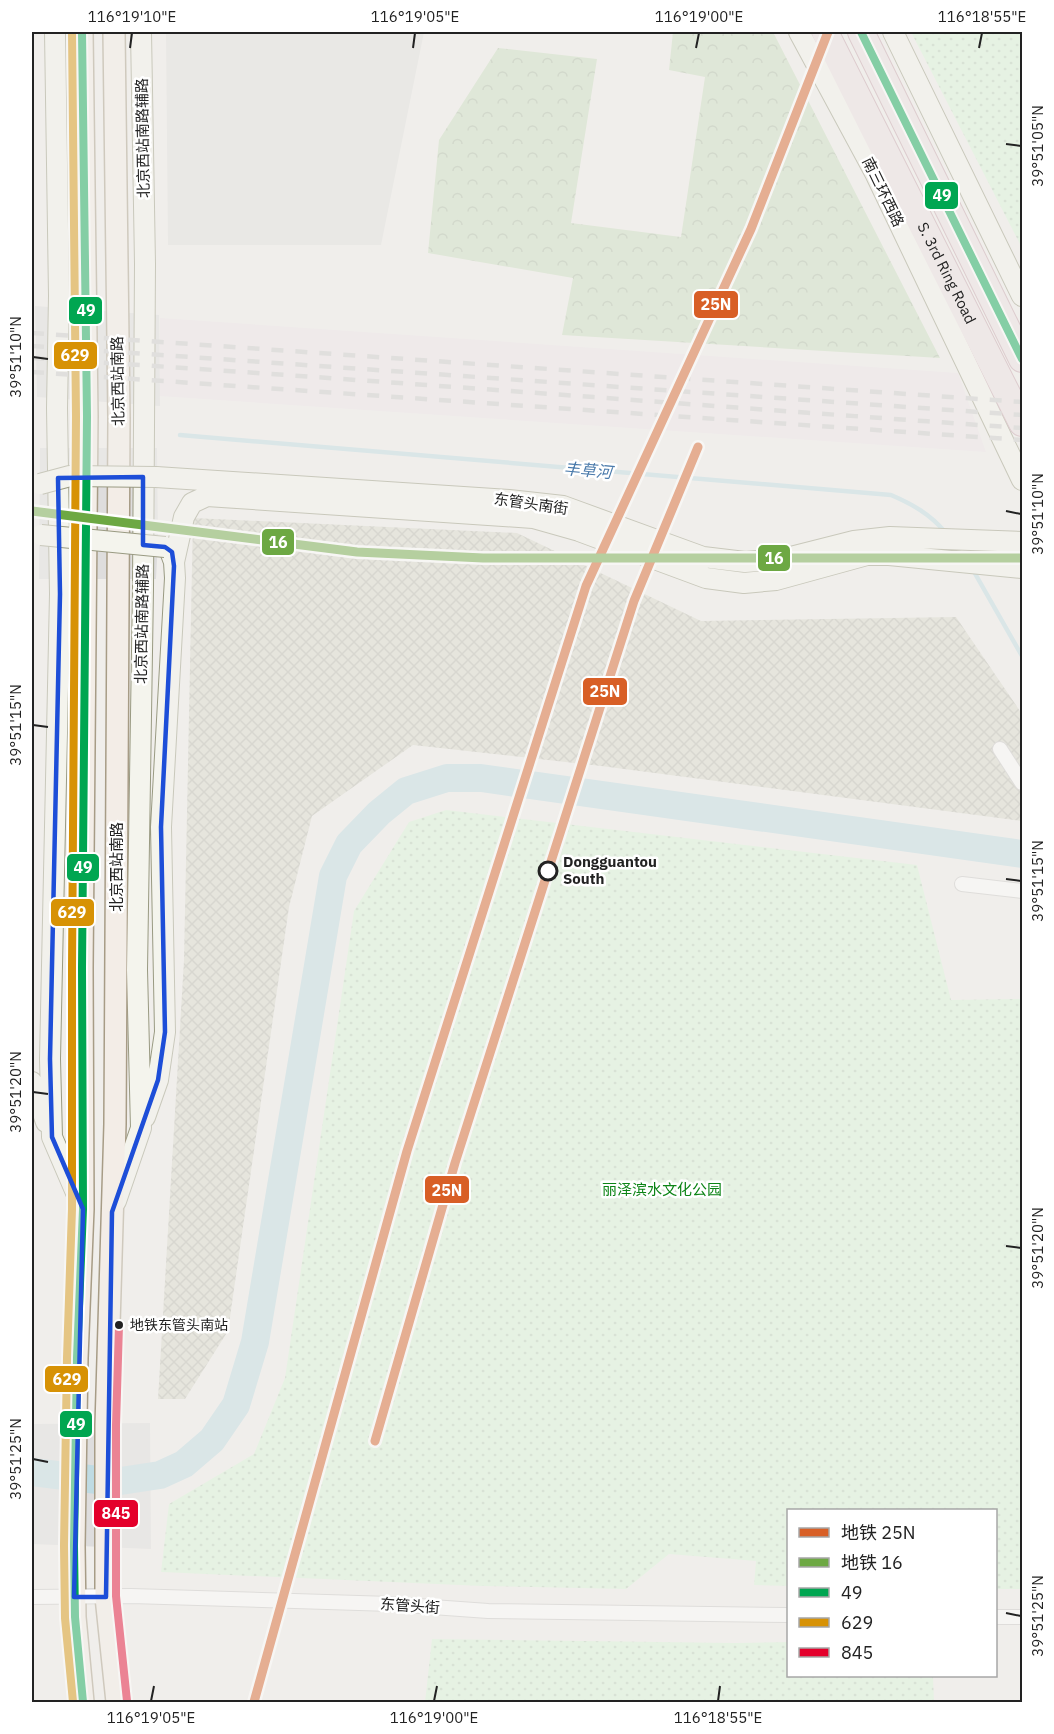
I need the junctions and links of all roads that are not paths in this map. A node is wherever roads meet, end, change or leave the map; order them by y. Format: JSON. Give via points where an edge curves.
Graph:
{"nodes":[{"id":1,"x":55,"y":32,"type":"edge"},
{"id":2,"x":82,"y":32,"type":"edge"},
{"id":3,"x":114,"y":32,"type":"edge"},
{"id":4,"x":141,"y":32,"type":"edge"},
{"id":5,"x":799,"y":32,"type":"edge"},
{"id":6,"x":825,"y":32,"type":"edge"},
{"id":7,"x":861,"y":32,"type":"edge"},
{"id":8,"x":893,"y":32,"type":"edge"},
{"id":9,"x":1023,"y":296,"type":"edge"},
{"id":10,"x":1023,"y":359,"type":"edge"},
{"id":11,"x":1021,"y":420,"type":"edge"},
{"id":12,"x":1020,"y":476,"type":"edge"},
{"id":13,"x":36,"y":487,"type":"edge"},
{"id":14,"x":36,"y":536,"type":"edge"},
{"id":15,"x":1023,"y":542,"type":"edge"},
{"id":16,"x":169,"y":554,"type":"junction"},
{"id":17,"x":1023,"y":568,"type":"edge"},
{"id":18,"x":1000,"y":749,"type":"dead end"},
{"id":19,"x":1023,"y":783,"type":"edge"},
{"id":20,"x":962,"y":884,"type":"dead end"},
{"id":21,"x":1023,"y":891,"type":"edge"},
{"id":22,"x":32,"y":1082,"type":"edge"},
{"id":23,"x":141,"y":1128,"type":"junction"},
{"id":24,"x":52,"y":1137,"type":"junction"},
{"id":25,"x":83,"y":1209,"type":"junction"},
{"id":26,"x":112,"y":1212,"type":"junction"},
{"id":27,"x":32,"y":1597,"type":"edge"},
{"id":28,"x":74,"y":1597,"type":"junction"},
{"id":29,"x":106,"y":1597,"type":"junction"},
{"id":30,"x":787,"y":1615,"type":"edge"},
{"id":31,"x":997,"y":1617,"type":"edge"},
{"id":32,"x":1023,"y":1617,"type":"edge"},
{"id":33,"x":82,"y":1702,"type":"edge"},
{"id":34,"x":117,"y":1702,"type":"edge"}],
"edges":[{"from":1,"to":24,"type":"street","via":[[60,594],[50,1059]]},
{"from":2,"to":25,"type":"main road","name":"北京西站南路","via":[[87,405]]},
{"from":3,"to":26,"type":"main road","name":"北京西站南路","via":[[119,532]]},
{"from":4,"to":23,"type":"street","name":"北京西站南路辅路","via":[[145,264],[137,958]]},
{"from":5,"to":12,"type":"street","name":"南三环西路","via":[[875,173]]},
{"from":6,"to":11,"type":"highway","name":"S. 3rd Ring Road"},
{"from":7,"to":10,"type":"highway","name":"S. 3rd Ring Road"},
{"from":8,"to":9,"type":"street"},
{"from":13,"to":15,"type":"street","name":"东管头南街","bridge":true,"via":[[70,476],[156,477],[509,500],[563,506],[703,557],[745,562],[783,559],[854,541],[890,537]]},
{"from":14,"to":16,"type":"street","bridge":true},
{"from":16,"to":17,"type":"street","name":"东管头南街","via":[[192,503],[207,496],[533,518],[706,578],[744,583],[776,580],[867,555]]},
{"from":16,"to":23,"type":"street","name":"东管头南街","via":[[175,578],[161,827],[165,1032],[158,1080]]},
{"from":18,"to":19,"type":"street"},
{"from":20,"to":21,"type":"street"},
{"from":22,"to":24,"type":"street"},
{"from":23,"to":26,"type":"street","name":"北京西站南路辅路"},
{"from":24,"to":25,"type":"street"},
{"from":25,"to":28,"type":"main road","name":"北京西站南路"},
{"from":26,"to":29,"type":"main road","name":"北京西站南路"},
{"from":27,"to":28,"type":"street","name":"东管头街"},
{"from":28,"to":29,"type":"street","name":"东管头街"},
{"from":28,"to":33,"type":"main road","name":"北京西站南路"},
{"from":29,"to":30,"type":"street","name":"东管头街","via":[[379,1604],[488,1611]]},
{"from":29,"to":34,"type":"main road","name":"北京西站南路"},
{"from":31,"to":32,"type":"street"}]}
